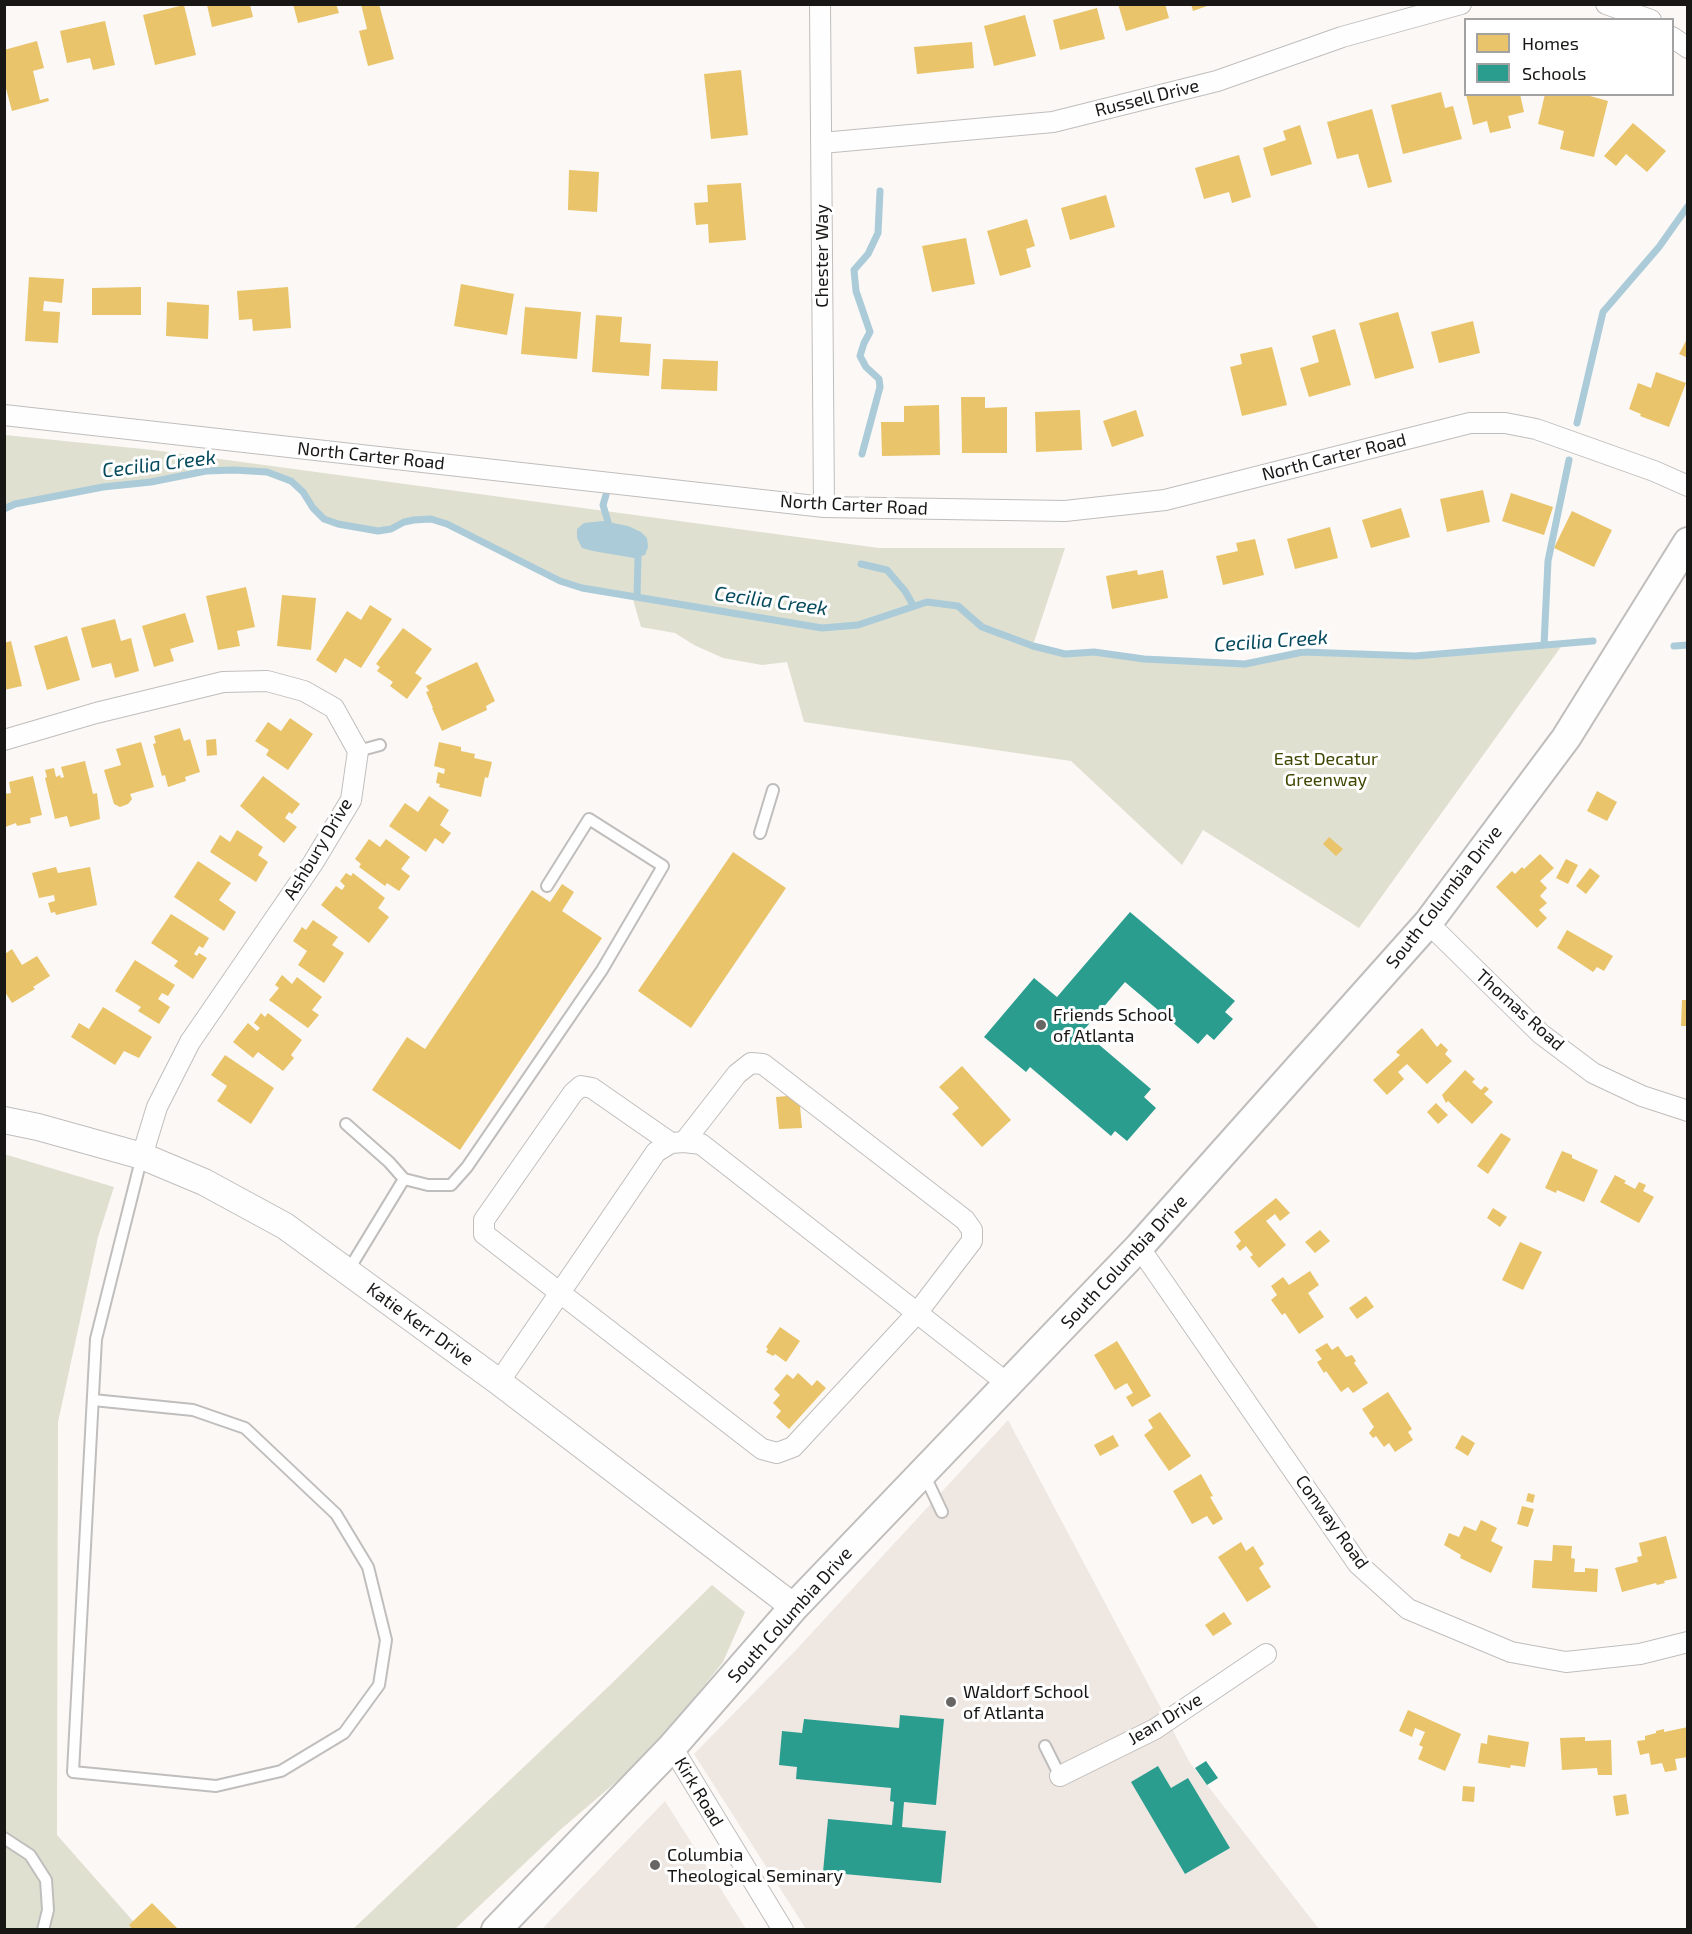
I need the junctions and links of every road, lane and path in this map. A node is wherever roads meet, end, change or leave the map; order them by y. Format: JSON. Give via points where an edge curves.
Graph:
{"nodes":[{"id":1,"x":820,"y":4,"type":"edge"},
{"id":2,"x":1461,"y":4,"type":"edge"},
{"id":3,"x":1606,"y":4,"type":"edge"},
{"id":4,"x":1645,"y":18,"type":"edge"},
{"id":5,"x":1674,"y":38,"type":"edge"},
{"id":6,"x":1688,"y":48,"type":"edge"},
{"id":7,"x":822,"y":143,"type":"junction"},
{"id":8,"x":4,"y":415,"type":"edge"},
{"id":9,"x":1688,"y":486,"type":"edge"},
{"id":10,"x":824,"y":507,"type":"junction"},
{"id":11,"x":1688,"y":542,"type":"edge"},
{"id":12,"x":4,"y":740,"type":"edge"},
{"id":13,"x":380,"y":745,"type":"dead end"},
{"id":14,"x":358,"y":751,"type":"junction"},
{"id":15,"x":773,"y":790,"type":"dead end"},
{"id":16,"x":760,"y":834,"type":"dead end"},
{"id":17,"x":547,"y":886,"type":"dead end"},
{"id":18,"x":1428,"y":923,"type":"junction"},
{"id":19,"x":1688,"y":1111,"type":"edge"},
{"id":20,"x":4,"y":1120,"type":"edge"},
{"id":21,"x":346,"y":1124,"type":"dead end"},
{"id":22,"x":678,"y":1142,"type":"junction"},
{"id":23,"x":142,"y":1156,"type":"junction"},
{"id":24,"x":404,"y":1179,"type":"junction"},
{"id":25,"x":1139,"y":1247,"type":"junction"},
{"id":26,"x":348,"y":1271,"type":"junction"},
{"id":27,"x":559,"y":1292,"type":"junction"},
{"id":28,"x":917,"y":1313,"type":"junction"},
{"id":29,"x":499,"y":1382,"type":"junction"},
{"id":30,"x":1008,"y":1384,"type":"junction"},
{"id":31,"x":93,"y":1400,"type":"junction"},
{"id":32,"x":923,"y":1472,"type":"junction"},
{"id":33,"x":942,"y":1512,"type":"dead end"},
{"id":34,"x":794,"y":1607,"type":"junction"},
{"id":35,"x":1688,"y":1642,"type":"edge"},
{"id":36,"x":1266,"y":1654,"type":"dead end"},
{"id":37,"x":672,"y":1746,"type":"junction"},
{"id":38,"x":1045,"y":1746,"type":"dead end"},
{"id":39,"x":1060,"y":1776,"type":"joint"},
{"id":40,"x":4,"y":1838,"type":"edge"},
{"id":41,"x":43,"y":1929,"type":"edge"},
{"id":42,"x":496,"y":1929,"type":"edge"},
{"id":43,"x":783,"y":1929,"type":"edge"}],
"edges":[{"from":1,"to":7,"type":"street","name":"Chester Way"},
{"from":2,"to":7,"type":"street","name":"Russell Drive","via":[[1342,37],[1217,81],[1053,122]]},
{"from":3,"to":4,"type":"street"},
{"from":5,"to":6,"type":"street"},
{"from":7,"to":10,"type":"street","name":"Chester Way"},
{"from":8,"to":10,"type":"street","name":"North Carter Road"},
{"from":9,"to":10,"type":"street","name":"North Carter Road","via":[[1536,429],[1505,423],[1470,423],[1165,500],[1065,511]]},
{"from":11,"to":18,"type":"main road","name":"South Columbia Drive","via":[[1566,738]]},
{"from":12,"to":14,"type":"street","via":[[223,682],[267,681],[304,691],[333,708]]},
{"from":13,"to":14,"type":"lane"},
{"from":14,"to":23,"type":"street","name":"Ashbury Drive","via":[[351,800],[313,863],[190,1042],[157,1107]]},
{"from":15,"to":16,"type":"lane"},
{"from":17,"to":24,"type":"lane","via":[[589,819],[663,866],[602,970],[467,1167],[452,1185]]},
{"from":18,"to":19,"type":"street","name":"Thomas Road","via":[[1541,1034],[1593,1073],[1642,1096]]},
{"from":18,"to":25,"type":"main road","name":"South Columbia Drive"},
{"from":20,"to":23,"type":"street","name":"Katie Kerr Drive"},
{"from":21,"to":24,"type":"lane"},
{"from":22,"to":27,"type":"street","via":[[656,1152]]},
{"from":22,"to":27,"type":"street","via":[[592,1088],[581,1086],[573,1093],[484,1220],[484,1234]]},
{"from":22,"to":28,"type":"street","via":[[701,1144]]},
{"from":22,"to":28,"type":"street","via":[[737,1074],[750,1063],[763,1064],[965,1220],[972,1230],[972,1241]]},
{"from":23,"to":26,"type":"street","name":"Katie Kerr Drive","via":[[204,1182],[285,1226]]},
{"from":23,"to":31,"type":"lane","via":[[96,1340]]},
{"from":24,"to":26,"type":"lane"},
{"from":25,"to":30,"type":"main road","name":"South Columbia Drive"},
{"from":25,"to":35,"type":"street","name":"Conway Road","via":[[1359,1564],[1408,1609],[1511,1652],[1566,1662],[1640,1654]]},
{"from":26,"to":29,"type":"street","name":"Katie Kerr Drive"},
{"from":27,"to":28,"type":"street","via":[[762,1449],[777,1453],[793,1447]]},
{"from":27,"to":29,"type":"street"},
{"from":28,"to":30,"type":"street"},
{"from":29,"to":34,"type":"street","name":"Katie Kerr Drive"},
{"from":30,"to":32,"type":"main road","name":"South Columbia Drive"},
{"from":31,"to":31,"type":"lane","via":[[73,1772],[216,1786],[281,1771],[344,1732],[379,1685],[386,1640],[368,1567],[336,1514],[245,1428],[193,1410]]},
{"from":32,"to":33,"type":"lane"},
{"from":32,"to":34,"type":"main road","name":"South Columbia Drive"},
{"from":34,"to":37,"type":"main road","name":"South Columbia Drive"},
{"from":36,"to":39,"type":"street","name":"Jean Drive","via":[[1155,1729]]},
{"from":37,"to":42,"type":"main road","name":"South Columbia Drive"},
{"from":37,"to":43,"type":"street","name":"Kirk Road"},
{"from":38,"to":39,"type":"lane"},
{"from":40,"to":41,"type":"lane","via":[[30,1855],[46,1880],[48,1910]]}]}
